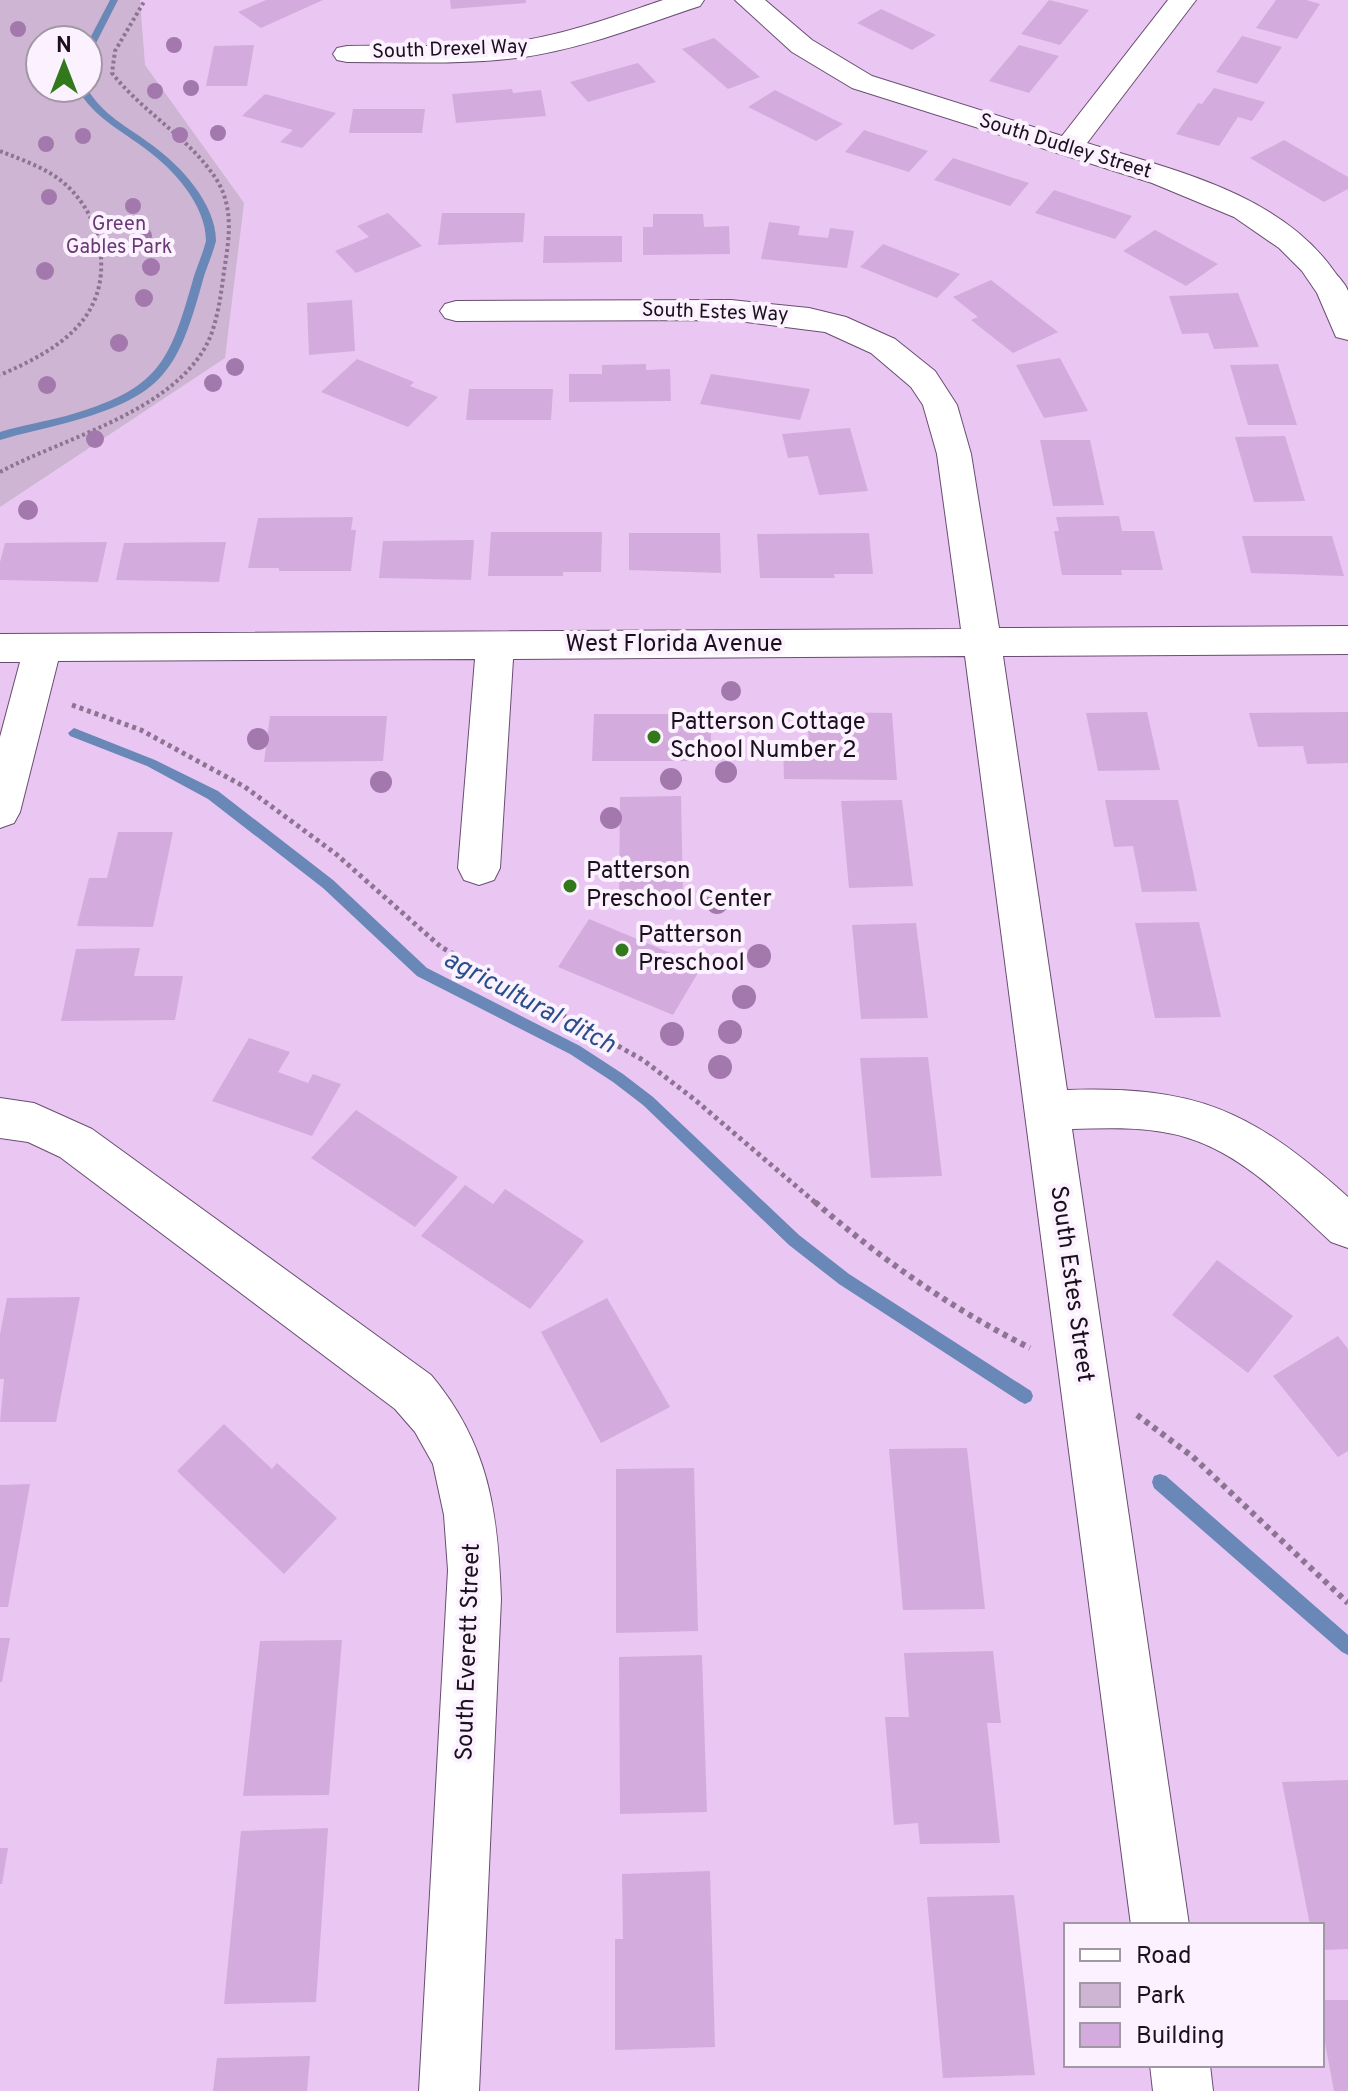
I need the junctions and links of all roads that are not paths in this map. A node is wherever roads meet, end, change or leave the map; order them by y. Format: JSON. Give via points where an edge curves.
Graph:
{"nodes":[{"id":1,"x":690,"y":0,"type":"edge"},
{"id":2,"x":749,"y":0,"type":"edge"},
{"id":3,"x":1182,"y":0,"type":"edge"},
{"id":4,"x":347,"y":54,"type":"dead end"},
{"id":5,"x":1068,"y":148,"type":"junction"},
{"id":6,"x":456,"y":311,"type":"dead end"},
{"id":7,"x":1348,"y":330,"type":"edge"},
{"id":8,"x":1348,"y":640,"type":"edge"},
{"id":9,"x":982,"y":643,"type":"junction"},
{"id":10,"x":495,"y":646,"type":"junction"},
{"id":11,"x":0,"y":648,"type":"edge"},
{"id":12,"x":43,"y":648,"type":"junction"},
{"id":13,"x":0,"y":812,"type":"edge"},
{"id":14,"x":479,"y":868,"type":"dead end"},
{"id":15,"x":1046,"y":1110,"type":"junction"},
{"id":16,"x":0,"y":1118,"type":"edge"},
{"id":17,"x":1348,"y":1227,"type":"edge"},
{"id":18,"x":1160,"y":1923,"type":"edge"},
{"id":19,"x":1180,"y":2067,"type":"edge"},
{"id":20,"x":449,"y":2091,"type":"edge"},
{"id":21,"x":1183,"y":2091,"type":"edge"}],
"edges":[{"from":1,"to":4,"type":"street","name":"South Drexel Way","via":[[582,36],[520,49]]},
{"from":2,"to":5,"type":"street","name":"South Dudley Street","via":[[822,61],[862,82]]},
{"from":3,"to":5,"type":"street"},
{"from":5,"to":7,"type":"street","name":"South Dudley Street","via":[[1214,196],[1269,225],[1313,264],[1333,293]]},
{"from":6,"to":9,"type":"street","name":"South Estes Way","via":[[772,312],[835,324],[883,346],[923,379],[947,422]]},
{"from":8,"to":9,"type":"street","name":"West Florida Avenue"},
{"from":9,"to":10,"type":"street","name":"West Florida Avenue"},
{"from":9,"to":15,"type":"street","name":"South Estes Street"},
{"from":10,"to":12,"type":"street","name":"West Florida Avenue"},
{"from":10,"to":14,"type":"street"},
{"from":11,"to":12,"type":"street","name":"West Florida Avenue"},
{"from":12,"to":13,"type":"street"},
{"from":15,"to":17,"type":"street","via":[[1136,1109],[1193,1119],[1259,1153]]},
{"from":15,"to":18,"type":"street","name":"South Estes Street"},
{"from":16,"to":20,"type":"street","name":"South Everett Street","via":[[52,1130],[76,1143],[413,1392],[457,1456],[472,1526],[475,1599]]},
{"from":19,"to":21,"type":"street"}]}
